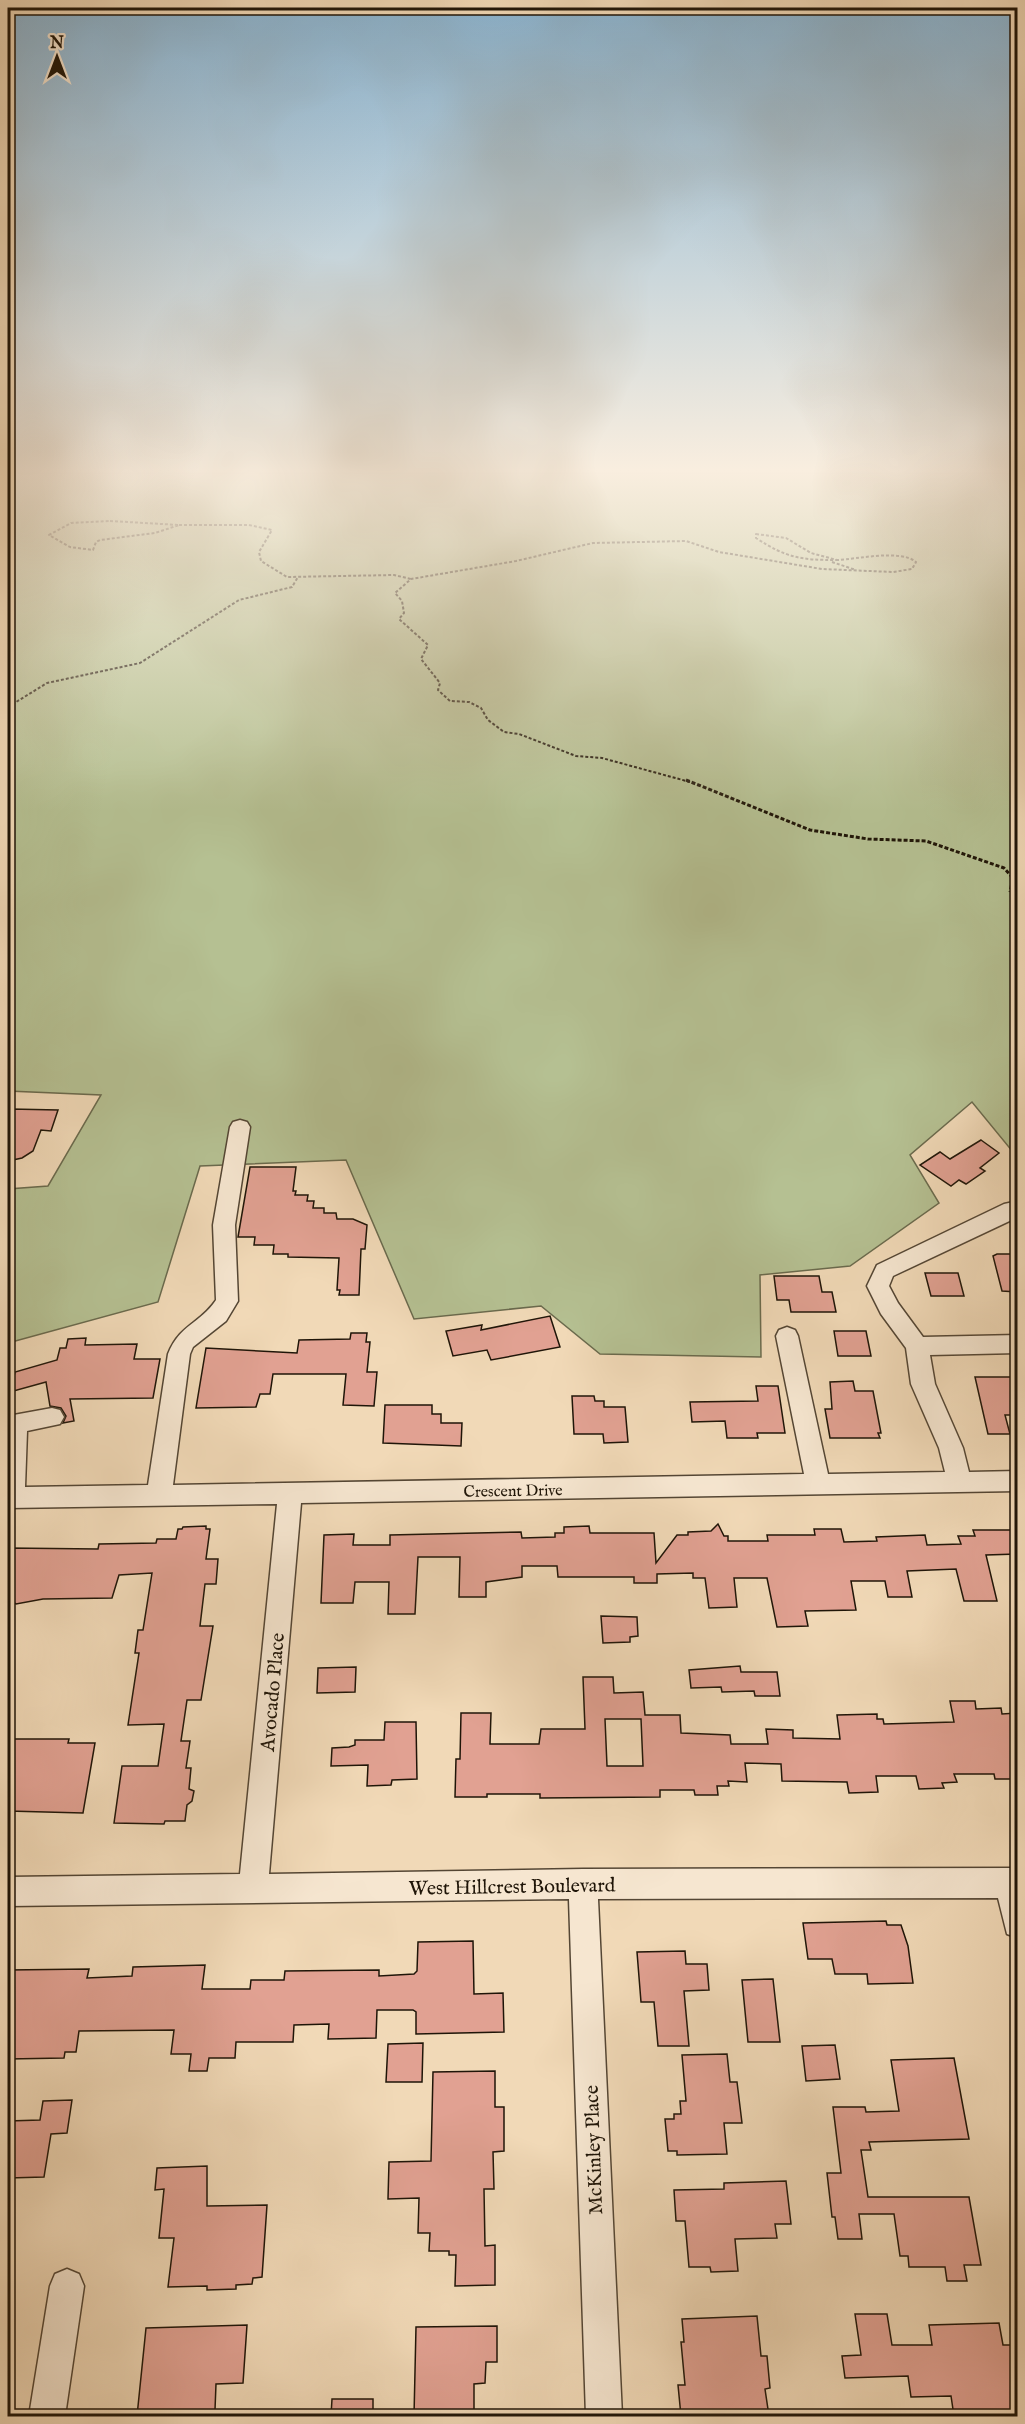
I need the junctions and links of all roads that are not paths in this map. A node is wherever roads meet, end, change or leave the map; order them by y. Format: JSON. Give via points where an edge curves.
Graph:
{"nodes":[{"id":1,"x":240,"y":1127,"type":"dead end"},
{"id":2,"x":1017,"y":1209,"type":"edge"},
{"id":3,"x":787,"y":1336,"type":"dead end"},
{"id":4,"x":1017,"y":1344,"type":"edge"},
{"id":5,"x":917,"y":1346,"type":"junction"},
{"id":6,"x":52,"y":1417,"type":"dead end"},
{"id":7,"x":11,"y":1424,"type":"edge"},
{"id":8,"x":1017,"y":1481,"type":"edge"},
{"id":9,"x":959,"y":1482,"type":"junction"},
{"id":10,"x":818,"y":1485,"type":"junction"},
{"id":11,"x":290,"y":1494,"type":"junction"},
{"id":12,"x":159,"y":1496,"type":"junction"},
{"id":13,"x":10,"y":1498,"type":"edge"},
{"id":14,"x":1013,"y":1883,"type":"edge"},
{"id":15,"x":582,"y":1884,"type":"junction"},
{"id":16,"x":253,"y":1890,"type":"junction"},
{"id":17,"x":8,"y":1892,"type":"edge"},
{"id":18,"x":1017,"y":1923,"type":"edge"},
{"id":19,"x":67,"y":2286,"type":"dead end"},
{"id":20,"x":47,"y":2416,"type":"edge"},
{"id":21,"x":604,"y":2416,"type":"edge"}],
"edges":[{"from":1,"to":12,"type":"street","via":[[224,1226],[227,1301],[218,1315],[184,1342],[179,1354]]},
{"from":2,"to":5,"type":"street","via":[[885,1271],[878,1286]]},
{"from":3,"to":10,"type":"street"},
{"from":4,"to":5,"type":"street"},
{"from":5,"to":9,"type":"street","via":[[923,1384],[951,1448]]},
{"from":6,"to":7,"type":"street"},
{"from":7,"to":13,"type":"street"},
{"from":8,"to":9,"type":"street","name":"Crescent Drive"},
{"from":9,"to":10,"type":"street","name":"Crescent Drive"},
{"from":10,"to":11,"type":"street","name":"Crescent Drive"},
{"from":11,"to":12,"type":"street","name":"Crescent Drive"},
{"from":11,"to":16,"type":"street","name":"Avocado Place"},
{"from":12,"to":13,"type":"street","name":"Crescent Drive"},
{"from":14,"to":15,"type":"street","name":"West Hillcrest Boulevard"},
{"from":14,"to":18,"type":"street"},
{"from":15,"to":16,"type":"street","name":"West Hillcrest Boulevard"},
{"from":15,"to":21,"type":"street","name":"McKinley Place"},
{"from":16,"to":17,"type":"street","name":"West Hillcrest Boulevard"},
{"from":19,"to":20,"type":"street"}]}
